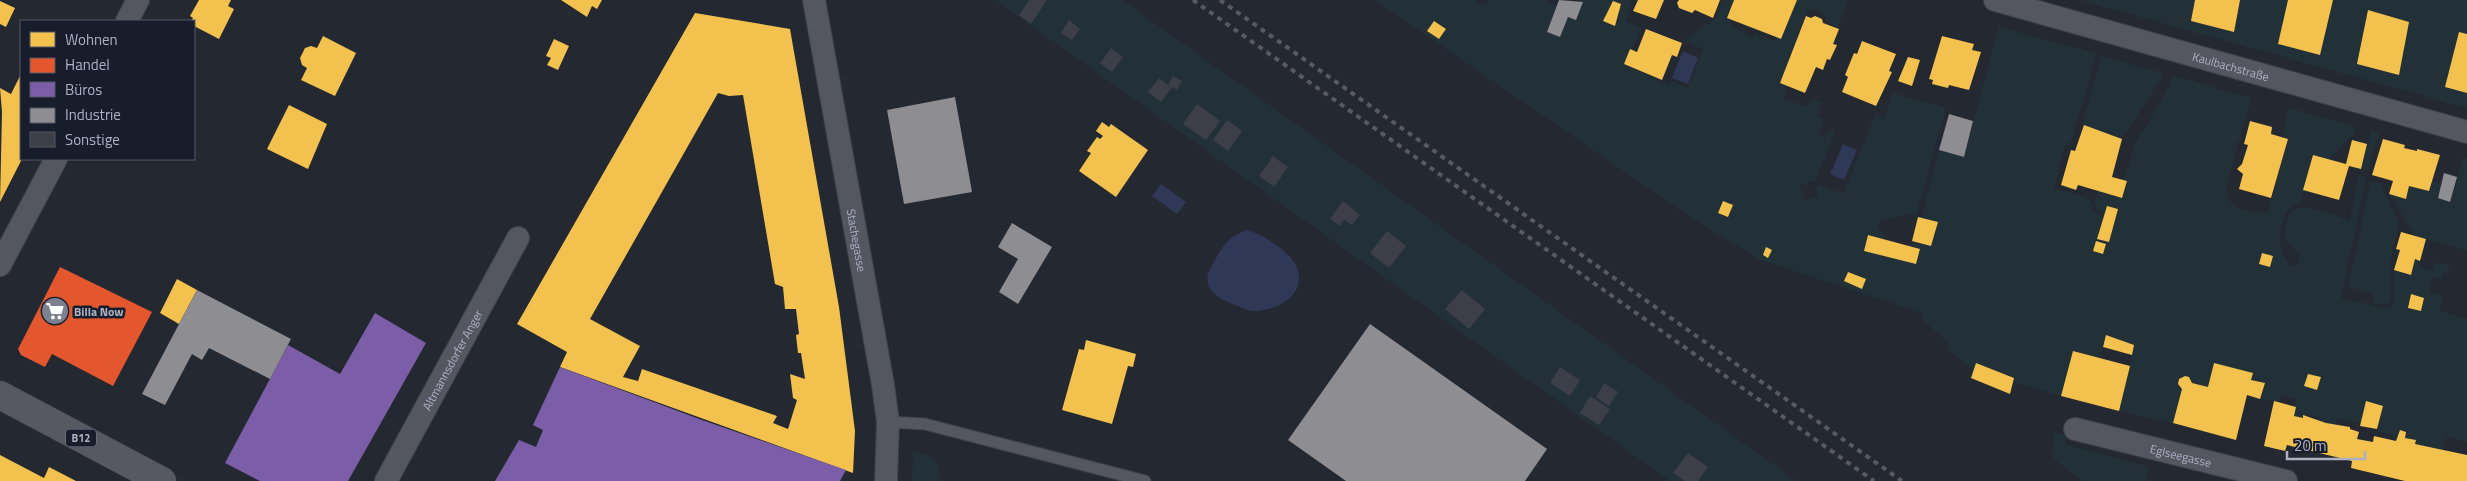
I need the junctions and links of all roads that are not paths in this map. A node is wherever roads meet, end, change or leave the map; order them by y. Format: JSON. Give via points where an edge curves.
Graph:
{"nodes":[{"id":1,"x":138,"y":0,"type":"edge"},
{"id":2,"x":814,"y":0,"type":"edge"},
{"id":3,"x":1995,"y":0,"type":"edge"},
{"id":4,"x":128,"y":20,"type":"edge"},
{"id":5,"x":2467,"y":132,"type":"edge"},
{"id":6,"x":55,"y":160,"type":"edge"},
{"id":7,"x":518,"y":238,"type":"dead end"},
{"id":8,"x":0,"y":265,"type":"edge"},
{"id":9,"x":0,"y":395,"type":"edge"},
{"id":10,"x":888,"y":422,"type":"junction"},
{"id":11,"x":2075,"y":428,"type":"dead end"},
{"id":12,"x":162,"y":481,"type":"edge"},
{"id":13,"x":386,"y":481,"type":"edge"},
{"id":14,"x":886,"y":481,"type":"edge"},
{"id":15,"x":1145,"y":481,"type":"edge"},
{"id":16,"x":2286,"y":481,"type":"edge"}],
"edges":[{"from":1,"to":4,"type":"street"},
{"from":2,"to":10,"type":"street","name":"Stachegasse"},
{"from":3,"to":5,"type":"street","name":"Kaulbachstraße"},
{"from":6,"to":8,"type":"street"},
{"from":7,"to":13,"type":"street","name":"Altmannsdorfer Anger"},
{"from":9,"to":12,"type":"main road","number":"B12"},
{"from":10,"to":14,"type":"street","name":"Stachegasse"},
{"from":10,"to":15,"type":"lane","via":[[925,424]]},
{"from":11,"to":16,"type":"street","name":"Eglseegasse"}]}
